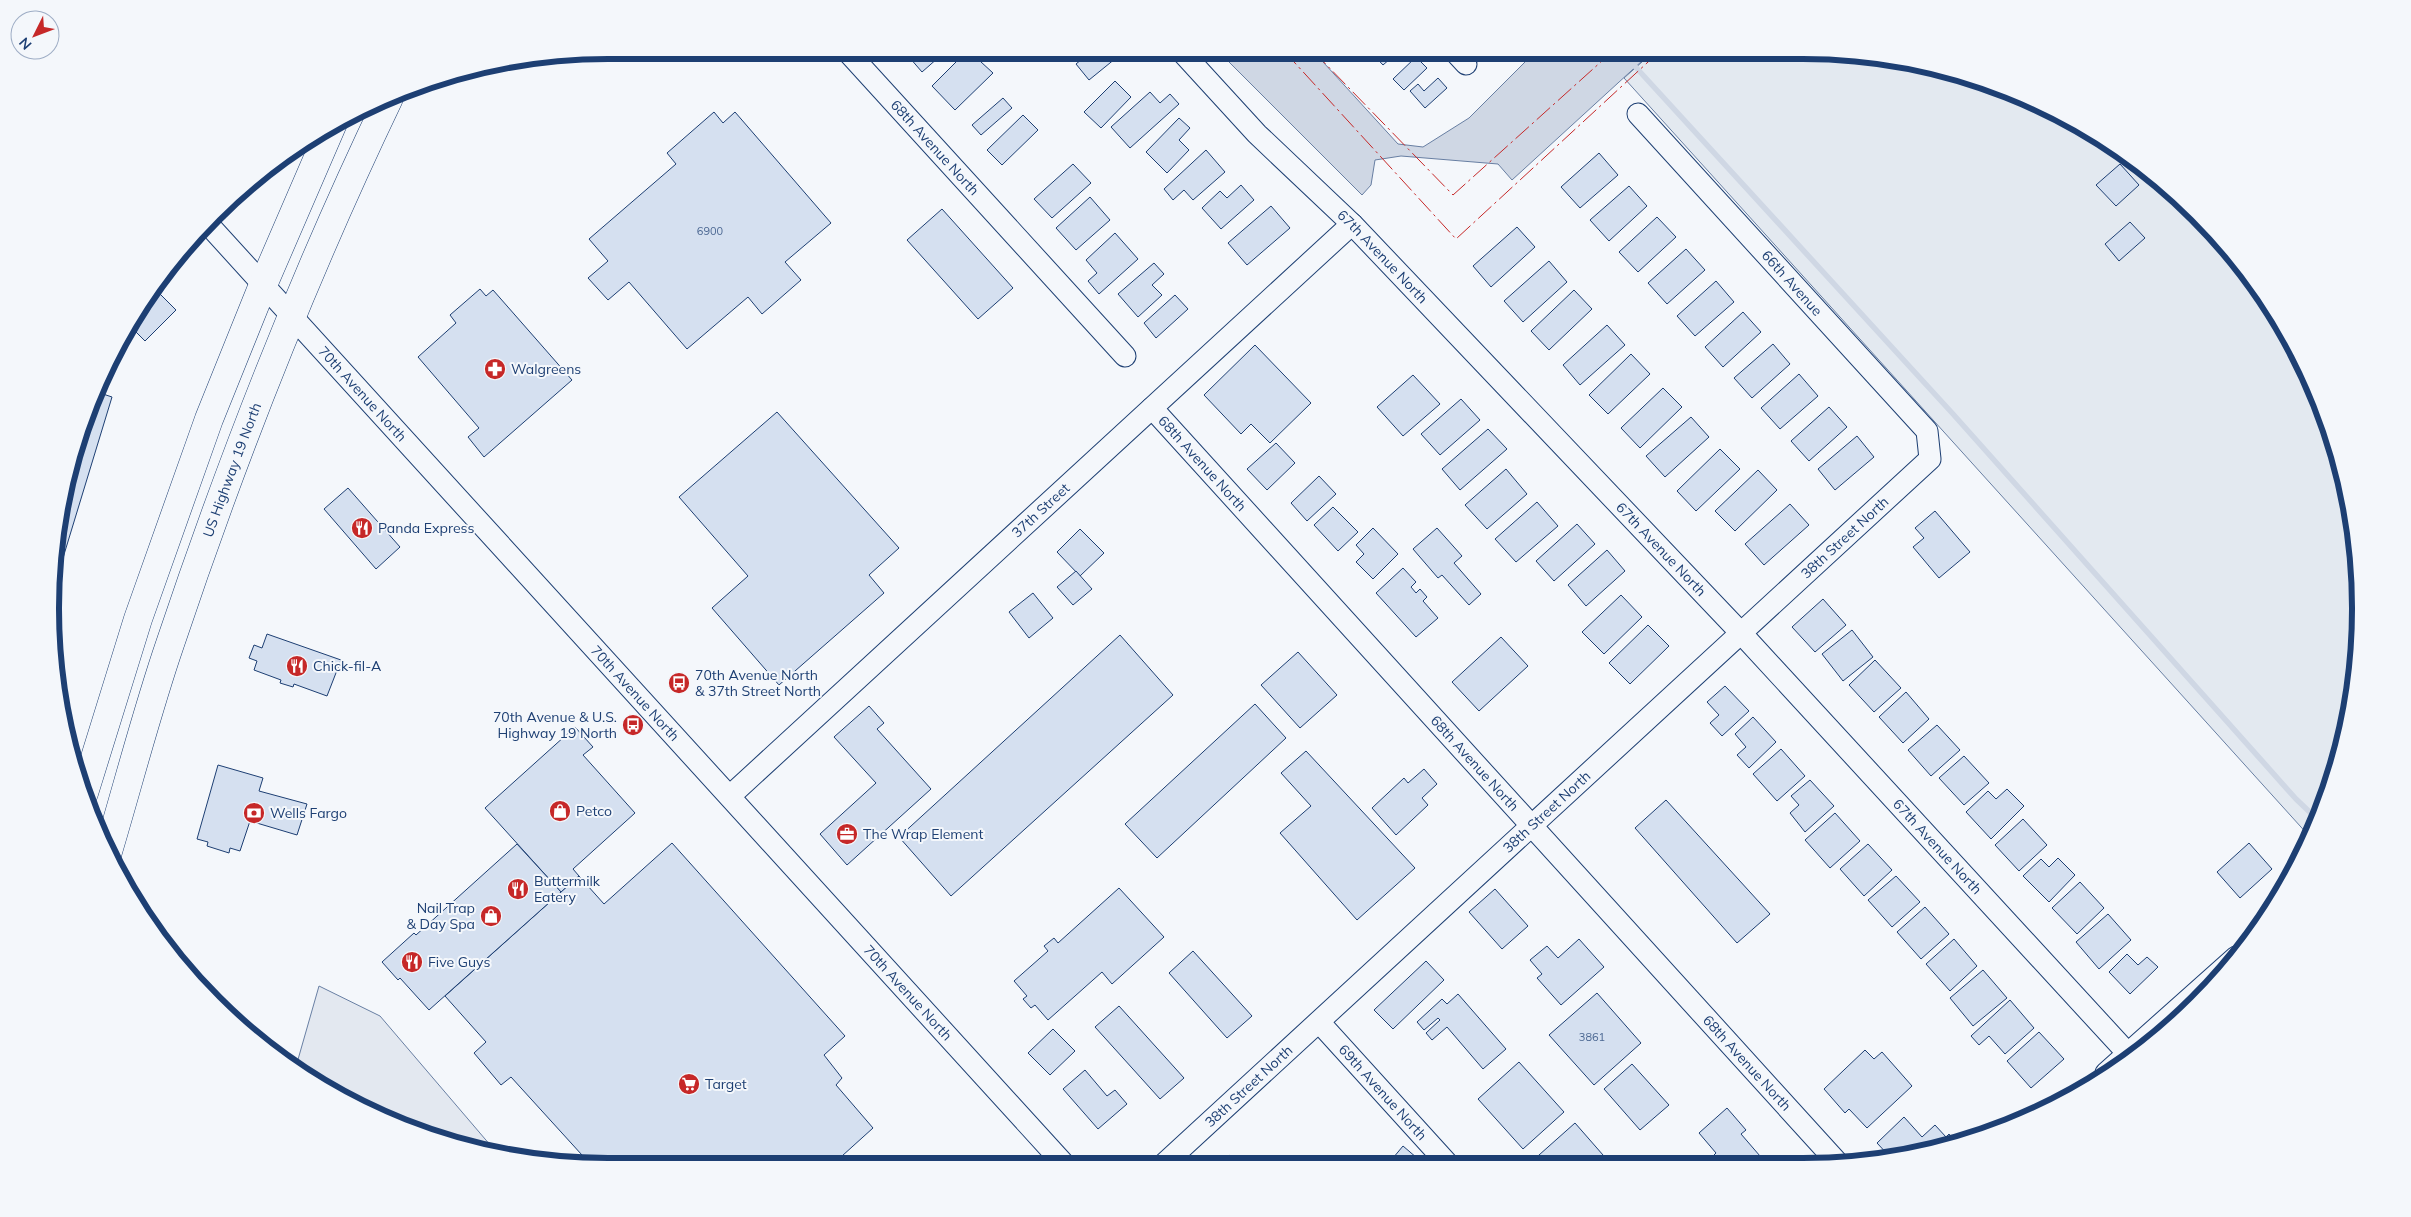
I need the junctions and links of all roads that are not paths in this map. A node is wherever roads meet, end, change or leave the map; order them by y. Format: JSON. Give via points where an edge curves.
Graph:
{"nodes":[{"id":1,"x":854,"y":59,"type":"edge"},
{"id":2,"x":1189,"y":59,"type":"edge"},
{"id":3,"x":385,"y":107,"type":"edge"},
{"id":4,"x":1638,"y":114,"type":"dead end"},
{"id":5,"x":327,"y":136,"type":"edge"},
{"id":6,"x":1352,"y":224,"type":"junction"},
{"id":7,"x":212,"y":228,"type":"edge"},
{"id":8,"x":264,"y":284,"type":"junction"},
{"id":9,"x":293,"y":317,"type":"junction"},
{"id":10,"x":1125,"y":356,"type":"dead end"},
{"id":11,"x":1152,"y":408,"type":"junction"},
{"id":12,"x":1930,"y":459,"type":"joint"},
{"id":13,"x":1741,"y":633,"type":"junction"},
{"id":14,"x":87,"y":783,"type":"edge"},
{"id":15,"x":730,"y":796,"type":"junction"},
{"id":16,"x":1532,"y":826,"type":"junction"},
{"id":17,"x":111,"y":842,"type":"edge"},
{"id":18,"x":1319,"y":1022,"type":"junction"},
{"id":19,"x":2127,"y":1052,"type":"edge"},
{"id":20,"x":1833,"y":1157,"type":"edge"},
{"id":21,"x":1059,"y":1158,"type":"edge"},
{"id":22,"x":1171,"y":1158,"type":"edge"},
{"id":23,"x":1441,"y":1158,"type":"edge"}],
"edges":[{"from":1,"to":10,"type":"street","name":"68th Avenue North"},
{"from":2,"to":6,"type":"street","name":"67th Avenue North","via":[[1257,134]]},
{"from":3,"to":9,"type":"highway","name":"US Highway 19 North"},
{"from":4,"to":12,"type":"street","name":"66th Avenue","via":[[1927,431]]},
{"from":5,"to":8,"type":"highway"},
{"from":6,"to":11,"type":"street","name":"37th Street"},
{"from":6,"to":13,"type":"street","name":"67th Avenue North"},
{"from":7,"to":8,"type":"street","name":"70th Avenue North"},
{"from":8,"to":9,"type":"street","name":"70th Avenue North"},
{"from":8,"to":14,"type":"highway","via":[[173,515]]},
{"from":9,"to":15,"type":"street","name":"70th Avenue North"},
{"from":9,"to":17,"type":"highway","name":"US Highway 19 North","via":[[212,522],[169,646]]},
{"from":11,"to":15,"type":"street","name":"37th Street"},
{"from":11,"to":16,"type":"street","name":"68th Avenue North"},
{"from":12,"to":13,"type":"street","name":"38th Street North"},
{"from":13,"to":16,"type":"street","name":"38th Street North"},
{"from":13,"to":19,"type":"street","name":"67th Avenue North"},
{"from":15,"to":21,"type":"street","name":"70th Avenue North"},
{"from":16,"to":18,"type":"street","name":"38th Street North"},
{"from":16,"to":20,"type":"street","name":"68th Avenue North"},
{"from":18,"to":22,"type":"street","name":"38th Street North"},
{"from":18,"to":23,"type":"street","name":"69th Avenue North"}]}
